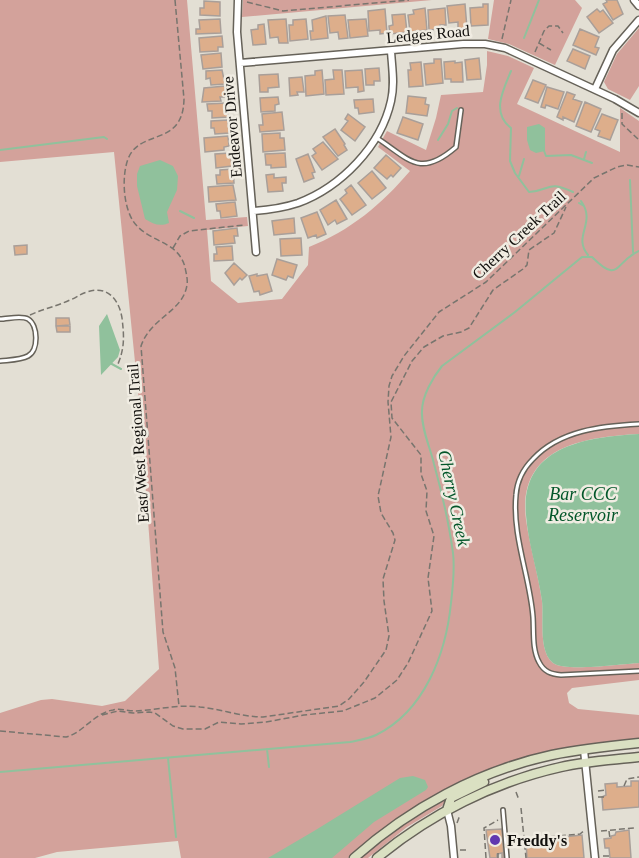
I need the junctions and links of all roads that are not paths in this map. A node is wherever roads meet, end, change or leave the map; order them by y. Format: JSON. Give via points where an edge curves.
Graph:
{"nodes":[{"id":1,"x":238,"y":0,"type":"edge"},
{"id":2,"x":634,"y":0,"type":"edge"},
{"id":3,"x":639,"y":6,"type":"edge"},
{"id":4,"x":639,"y":20,"type":"edge"},
{"id":5,"x":391,"y":51,"type":"junction"},
{"id":6,"x":240,"y":63,"type":"junction"},
{"id":7,"x":595,"y":89,"type":"junction"},
{"id":8,"x":461,"y":110,"type":"dead end"},
{"id":9,"x":639,"y":113,"type":"edge"},
{"id":10,"x":377,"y":138,"type":"junction"},
{"id":11,"x":253,"y":211,"type":"junction"},
{"id":12,"x":256,"y":252,"type":"dead end"},
{"id":13,"x":0,"y":320,"type":"edge"},
{"id":14,"x":0,"y":361,"type":"edge"},
{"id":15,"x":639,"y":424,"type":"edge"},
{"id":16,"x":639,"y":671,"type":"edge"},
{"id":17,"x":639,"y":743,"type":"edge"},
{"id":18,"x":584,"y":750,"type":"junction"},
{"id":19,"x":639,"y":757,"type":"edge"},
{"id":20,"x":586,"y":763,"type":"junction"},
{"id":21,"x":515,"y":765,"type":"junction"},
{"id":22,"x":447,"y":810,"type":"junction"},
{"id":23,"x":503,"y":810,"type":"dead end"},
{"id":24,"x":354,"y":858,"type":"edge"},
{"id":25,"x":377,"y":858,"type":"edge"},
{"id":26,"x":454,"y":858,"type":"edge"},
{"id":27,"x":507,"y":858,"type":"edge"},
{"id":28,"x":595,"y":858,"type":"edge"}],
"edges":[{"from":1,"to":6,"type":"street","name":"Endeavor Drive"},
{"from":2,"to":3,"type":"street"},
{"from":4,"to":7,"type":"street","via":[[613,50]]},
{"from":5,"to":6,"type":"street","name":"Ledges Road"},
{"from":5,"to":7,"type":"street","name":"Ledges Road","via":[[491,45]]},
{"from":5,"to":10,"type":"street","via":[[391,100]]},
{"from":6,"to":11,"type":"street","name":"Endeavor Drive"},
{"from":7,"to":9,"type":"street","name":"Ledges Road"},
{"from":8,"to":10,"type":"lane","via":[[456,147],[429,164],[416,164]]},
{"from":10,"to":11,"type":"street","via":[[353,166],[317,194],[289,206]]},
{"from":11,"to":12,"type":"street","name":"Endeavor Drive"},
{"from":13,"to":14,"type":"lane","via":[[31,320],[36,343],[34,352],[27,357]]},
{"from":15,"to":16,"type":"lane","via":[[590,429],[548,446],[524,470],[515,504],[531,596],[534,648],[541,665],[549,673],[561,675]]},
{"from":17,"to":18,"type":"main road"},
{"from":18,"to":20,"type":"street"},
{"from":18,"to":21,"type":"main road"},
{"from":19,"to":20,"type":"main road"},
{"from":20,"to":22,"type":"main road","via":[[523,778]]},
{"from":20,"to":28,"type":"street"},
{"from":21,"to":22,"type":"main road","via":[[509,773],[451,798]]},
{"from":21,"to":24,"type":"main road","via":[[429,803]]},
{"from":22,"to":25,"type":"main road"},
{"from":22,"to":26,"type":"street"},
{"from":23,"to":27,"type":"lane"}]}
